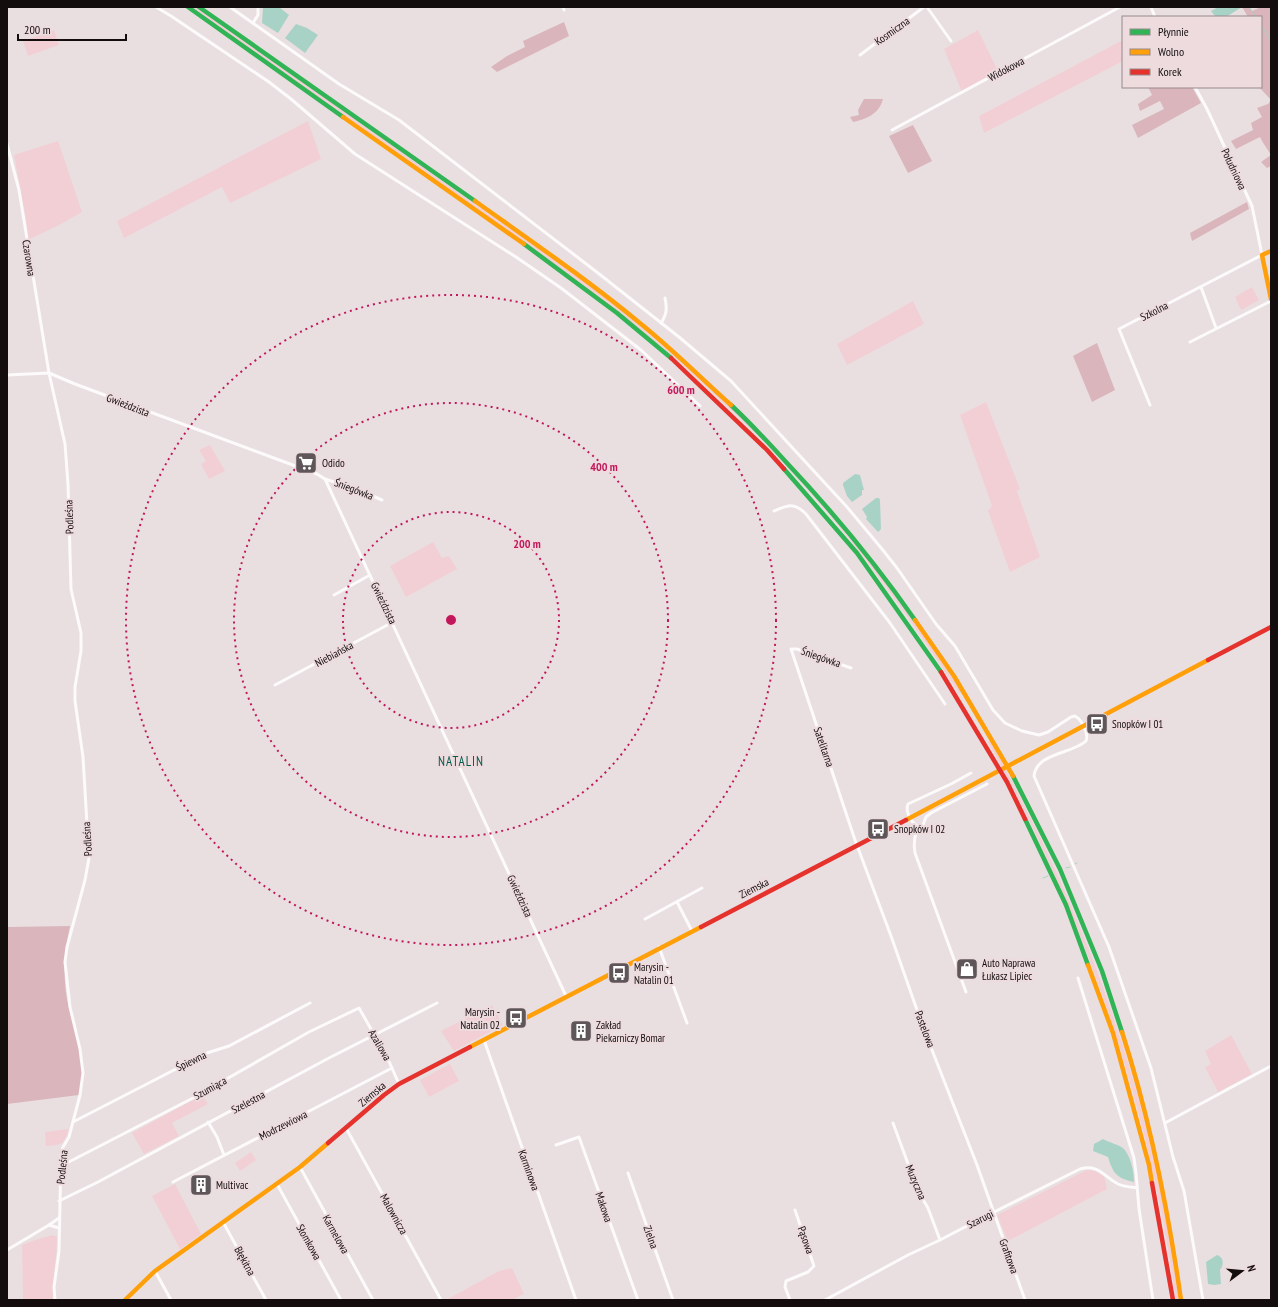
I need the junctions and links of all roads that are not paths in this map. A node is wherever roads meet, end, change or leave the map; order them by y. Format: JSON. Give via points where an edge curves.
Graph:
{"nodes":[{"id":1,"x":156,"y":7,"type":"edge"},
{"id":2,"x":188,"y":7,"type":"edge"},
{"id":3,"x":199,"y":7,"type":"edge"},
{"id":4,"x":230,"y":7,"type":"edge"},
{"id":5,"x":258,"y":7,"type":"edge"},
{"id":6,"x":924,"y":7,"type":"edge"},
{"id":7,"x":927,"y":7,"type":"edge"},
{"id":8,"x":1120,"y":7,"type":"edge"},
{"id":9,"x":253,"y":24,"type":"junction"},
{"id":10,"x":951,"y":41,"type":"dead end"},
{"id":11,"x":860,"y":55,"type":"dead end"},
{"id":12,"x":1196,"y":88,"type":"edge"},
{"id":13,"x":892,"y":130,"type":"dead end"},
{"id":14,"x":7,"y":144,"type":"edge"},
{"id":15,"x":1271,"y":251,"type":"edge"},
{"id":16,"x":1262,"y":255,"type":"junction"},
{"id":17,"x":1201,"y":287,"type":"junction"},
{"id":18,"x":665,"y":298,"type":"dead end"},
{"id":19,"x":1271,"y":300,"type":"edge"},
{"id":20,"x":661,"y":323,"type":"junction"},
{"id":21,"x":1216,"y":328,"type":"junction"},
{"id":22,"x":1190,"y":342,"type":"dead end"},
{"id":23,"x":49,"y":373,"type":"junction"},
{"id":24,"x":7,"y":375,"type":"edge"},
{"id":25,"x":1150,"y":405,"type":"dead end"},
{"id":26,"x":700,"y":406,"type":"dead end"},
{"id":27,"x":325,"y":479,"type":"junction"},
{"id":28,"x":382,"y":500,"type":"dead end"},
{"id":29,"x":774,"y":511,"type":"dead end"},
{"id":30,"x":370,"y":575,"type":"junction"},
{"id":31,"x":334,"y":595,"type":"dead end"},
{"id":32,"x":393,"y":622,"type":"junction"},
{"id":33,"x":1271,"y":627,"type":"edge"},
{"id":34,"x":791,"y":649,"type":"joint"},
{"id":35,"x":851,"y":668,"type":"dead end"},
{"id":36,"x":275,"y":685,"type":"dead end"},
{"id":37,"x":945,"y":704,"type":"dead end"},
{"id":38,"x":1083,"y":726,"type":"junction"},
{"id":39,"x":971,"y":773,"type":"dead end"},
{"id":40,"x":987,"y":784,"type":"dead end"},
{"id":41,"x":910,"y":817,"type":"junction"},
{"id":42,"x":918,"y":826,"type":"junction"},
{"id":43,"x":857,"y":845,"type":"junction"},
{"id":44,"x":702,"y":888,"type":"dead end"},
{"id":45,"x":677,"y":902,"type":"junction"},
{"id":46,"x":645,"y":919,"type":"dead end"},
{"id":47,"x":692,"y":930,"type":"junction"},
{"id":48,"x":659,"y":947,"type":"junction"},
{"id":49,"x":1078,"y":978,"type":"dead end"},
{"id":50,"x":966,"y":992,"type":"dead end"},
{"id":51,"x":566,"y":996,"type":"junction"},
{"id":52,"x":310,"y":1003,"type":"dead end"},
{"id":53,"x":437,"y":1003,"type":"dead end"},
{"id":54,"x":359,"y":1008,"type":"joint"},
{"id":55,"x":687,"y":1023,"type":"dead end"},
{"id":56,"x":374,"y":1035,"type":"junction"},
{"id":57,"x":483,"y":1039,"type":"junction"},
{"id":58,"x":1271,"y":1066,"type":"edge"},
{"id":59,"x":392,"y":1068,"type":"junction"},
{"id":60,"x":399,"y":1084,"type":"junction"},
{"id":61,"x":73,"y":1122,"type":"junction"},
{"id":62,"x":208,"y":1122,"type":"junction"},
{"id":63,"x":893,"y":1123,"type":"dead end"},
{"id":64,"x":1165,"y":1123,"type":"junction"},
{"id":65,"x":346,"y":1128,"type":"junction"},
{"id":66,"x":556,"y":1145,"type":"dead end"},
{"id":67,"x":224,"y":1155,"type":"junction"},
{"id":68,"x":61,"y":1166,"type":"junction"},
{"id":69,"x":300,"y":1167,"type":"junction"},
{"id":70,"x":628,"y":1174,"type":"dead end"},
{"id":71,"x":173,"y":1182,"type":"dead end"},
{"id":72,"x":276,"y":1184,"type":"junction"},
{"id":73,"x":1137,"y":1188,"type":"junction"},
{"id":74,"x":59,"y":1201,"type":"junction"},
{"id":75,"x":795,"y":1210,"type":"dead end"},
{"id":76,"x":994,"y":1212,"type":"junction"},
{"id":77,"x":59,"y":1218,"type":"junction"},
{"id":78,"x":223,"y":1222,"type":"junction"},
{"id":79,"x":49,"y":1225,"type":"junction"},
{"id":80,"x":59,"y":1228,"type":"junction"},
{"id":81,"x":940,"y":1240,"type":"junction"},
{"id":82,"x":7,"y":1250,"type":"edge"},
{"id":83,"x":155,"y":1272,"type":"junction"},
{"id":84,"x":127,"y":1299,"type":"edge"},
{"id":85,"x":55,"y":1300,"type":"edge"},
{"id":86,"x":170,"y":1300,"type":"edge"},
{"id":87,"x":266,"y":1300,"type":"edge"},
{"id":88,"x":341,"y":1300,"type":"edge"},
{"id":89,"x":373,"y":1300,"type":"edge"},
{"id":90,"x":441,"y":1300,"type":"edge"},
{"id":91,"x":576,"y":1300,"type":"edge"},
{"id":92,"x":638,"y":1300,"type":"edge"},
{"id":93,"x":673,"y":1300,"type":"edge"},
{"id":94,"x":790,"y":1300,"type":"edge"},
{"id":95,"x":825,"y":1300,"type":"edge"},
{"id":96,"x":1025,"y":1300,"type":"edge"},
{"id":97,"x":1153,"y":1300,"type":"edge"},
{"id":98,"x":1173,"y":1300,"type":"edge"},
{"id":99,"x":1181,"y":1300,"type":"edge"},
{"id":100,"x":1203,"y":1300,"type":"edge"}],
"edges":[{"from":1,"to":26,"type":"street","via":[[269,82],[361,158],[561,288],[641,350]]},
{"from":2,"to":98,"type":"main road","via":[[586,288],[644,335],[698,382],[758,440],[825,514],[878,580],[924,644],[974,723],[1019,804],[1058,887],[1090,965],[1118,1046],[1144,1139]]},
{"from":3,"to":99,"type":"main road","via":[[590,283],[643,325],[703,377],[758,431],[823,500],[874,562],[935,646],[980,716],[1026,799],[1092,946],[1125,1039],[1152,1137]]},
{"from":4,"to":9,"type":"street"},
{"from":5,"to":9,"type":"street","via":[[258,15]]},
{"from":6,"to":11,"type":"street","name":"Kosmiczna"},
{"from":7,"to":10,"type":"street"},
{"from":8,"to":13,"type":"street","name":"Widokowa"},
{"from":9,"to":20,"type":"street","via":[[339,84],[399,120]]},
{"from":12,"to":16,"type":"street","name":"Południowa","via":[[1252,206]]},
{"from":14,"to":23,"type":"street","name":"Czarowna","via":[[22,205]]},
{"from":15,"to":16,"type":"main road"},
{"from":16,"to":17,"type":"street","name":"Szkolna"},
{"from":16,"to":19,"type":"main road"},
{"from":17,"to":21,"type":"street"},
{"from":17,"to":25,"type":"street","name":"Szkolna","via":[[1119,329]]},
{"from":18,"to":20,"type":"street","via":[[667,309]]},
{"from":19,"to":21,"type":"street"},
{"from":20,"to":38,"type":"street","via":[[731,381],[847,507],[897,568],[936,624],[955,646],[993,710],[1002,720],[1015,729],[1035,734],[1048,732],[1072,716]]},
{"from":21,"to":22,"type":"street"},
{"from":23,"to":24,"type":"street"},
{"from":23,"to":27,"type":"street","name":"Gwieździsta"},
{"from":23,"to":61,"type":"street","name":"Podleśna","via":[[65,444],[71,589],[81,633],[75,701],[83,757],[88,858],[65,962],[70,1006],[83,1073],[82,1088]]},
{"from":27,"to":28,"type":"street","name":"Śniegówka"},
{"from":27,"to":30,"type":"street","name":"Gwieździsta"},
{"from":29,"to":37,"type":"street","via":[[790,505],[798,507],[806,514],[890,623]]},
{"from":30,"to":31,"type":"street"},
{"from":30,"to":32,"type":"street","name":"Gwieździsta"},
{"from":32,"to":36,"type":"street","name":"Niebiańska"},
{"from":32,"to":51,"type":"street","name":"Gwieździsta"},
{"from":33,"to":38,"type":"main road","name":"Ziemska"},
{"from":34,"to":35,"type":"street","name":"Śniegówka"},
{"from":34,"to":43,"type":"street","name":"Satelitarna"},
{"from":38,"to":41,"type":"main road","name":"Ziemska"},
{"from":38,"to":64,"type":"street","via":[[1087,740],[1041,763],[1036,768],[1034,776],[1113,958],[1151,1068]]},
{"from":39,"to":41,"type":"street","via":[[908,804]]},
{"from":40,"to":42,"type":"street","via":[[931,813],[923,825]]},
{"from":41,"to":42,"type":"street"},
{"from":41,"to":43,"type":"main road","name":"Ziemska"},
{"from":42,"to":50,"type":"street","via":[[914,839],[915,854]]},
{"from":43,"to":47,"type":"main road","name":"Ziemska"},
{"from":43,"to":76,"type":"street","name":"Pastelowa"},
{"from":44,"to":45,"type":"street"},
{"from":45,"to":46,"type":"street"},
{"from":45,"to":47,"type":"street"},
{"from":47,"to":48,"type":"main road","name":"Ziemska"},
{"from":48,"to":51,"type":"main road","name":"Ziemska"},
{"from":48,"to":55,"type":"street"},
{"from":49,"to":73,"type":"street","via":[[1130,1145]]},
{"from":51,"to":57,"type":"main road","name":"Ziemska"},
{"from":52,"to":61,"type":"street","name":"Śpiewna","via":[[229,1046],[207,1053]]},
{"from":53,"to":56,"type":"street","name":"Szelestna"},
{"from":54,"to":56,"type":"street","name":"Azaliowa"},
{"from":54,"to":68,"type":"street","name":"Szumiąca"},
{"from":56,"to":59,"type":"street","name":"Azaliowa"},
{"from":56,"to":62,"type":"street","name":"Szelestna"},
{"from":57,"to":60,"type":"main road","name":"Ziemska"},
{"from":57,"to":91,"type":"street","name":"Karminowa"},
{"from":58,"to":64,"type":"street"},
{"from":59,"to":60,"type":"street","name":"Azaliowa"},
{"from":59,"to":67,"type":"street","name":"Modrzewiowa"},
{"from":60,"to":65,"type":"main road","name":"Ziemska"},
{"from":61,"to":68,"type":"street","name":"Podleśna","via":[[63,1147]]},
{"from":62,"to":67,"type":"street"},
{"from":62,"to":74,"type":"street","name":"Szelestna"},
{"from":63,"to":81,"type":"street","name":"Muzyczna","via":[[918,1191],[928,1208]]},
{"from":64,"to":100,"type":"street","via":[[1184,1191]]},
{"from":65,"to":69,"type":"main road","name":"Ziemska"},
{"from":65,"to":90,"type":"street","name":"Malownicza"},
{"from":66,"to":92,"type":"street","name":"Makowa","via":[[579,1137]]},
{"from":67,"to":71,"type":"street","name":"Modrzewiowa"},
{"from":68,"to":74,"type":"street","name":"Podleśna"},
{"from":69,"to":72,"type":"main road","name":"Ziemska"},
{"from":69,"to":89,"type":"street","name":"Karmelowa"},
{"from":70,"to":93,"type":"street","name":"Zielna"},
{"from":72,"to":78,"type":"main road","name":"Ziemska"},
{"from":72,"to":88,"type":"street","name":"Słomkowa"},
{"from":73,"to":76,"type":"street","name":"Szarugi","via":[[1119,1184],[1096,1168],[1085,1168]]},
{"from":73,"to":97,"type":"street"},
{"from":74,"to":77,"type":"street","name":"Podleśna"},
{"from":75,"to":94,"type":"street","name":"Pąsowa","via":[[814,1266],[808,1272],[786,1281],[785,1287]]},
{"from":76,"to":81,"type":"street","name":"Szarugi"},
{"from":76,"to":96,"type":"street","name":"Grafitowa"},
{"from":77,"to":79,"type":"street"},
{"from":77,"to":80,"type":"street","name":"Podleśna"},
{"from":78,"to":83,"type":"main road","name":"Ziemska"},
{"from":78,"to":87,"type":"street","name":"Błękitna"},
{"from":79,"to":80,"type":"street"},
{"from":79,"to":82,"type":"street"},
{"from":80,"to":85,"type":"street","name":"Podleśna"},
{"from":81,"to":95,"type":"street","name":"Szarugi"},
{"from":83,"to":84,"type":"main road","name":"Ziemska"},
{"from":83,"to":86,"type":"street"}]}
